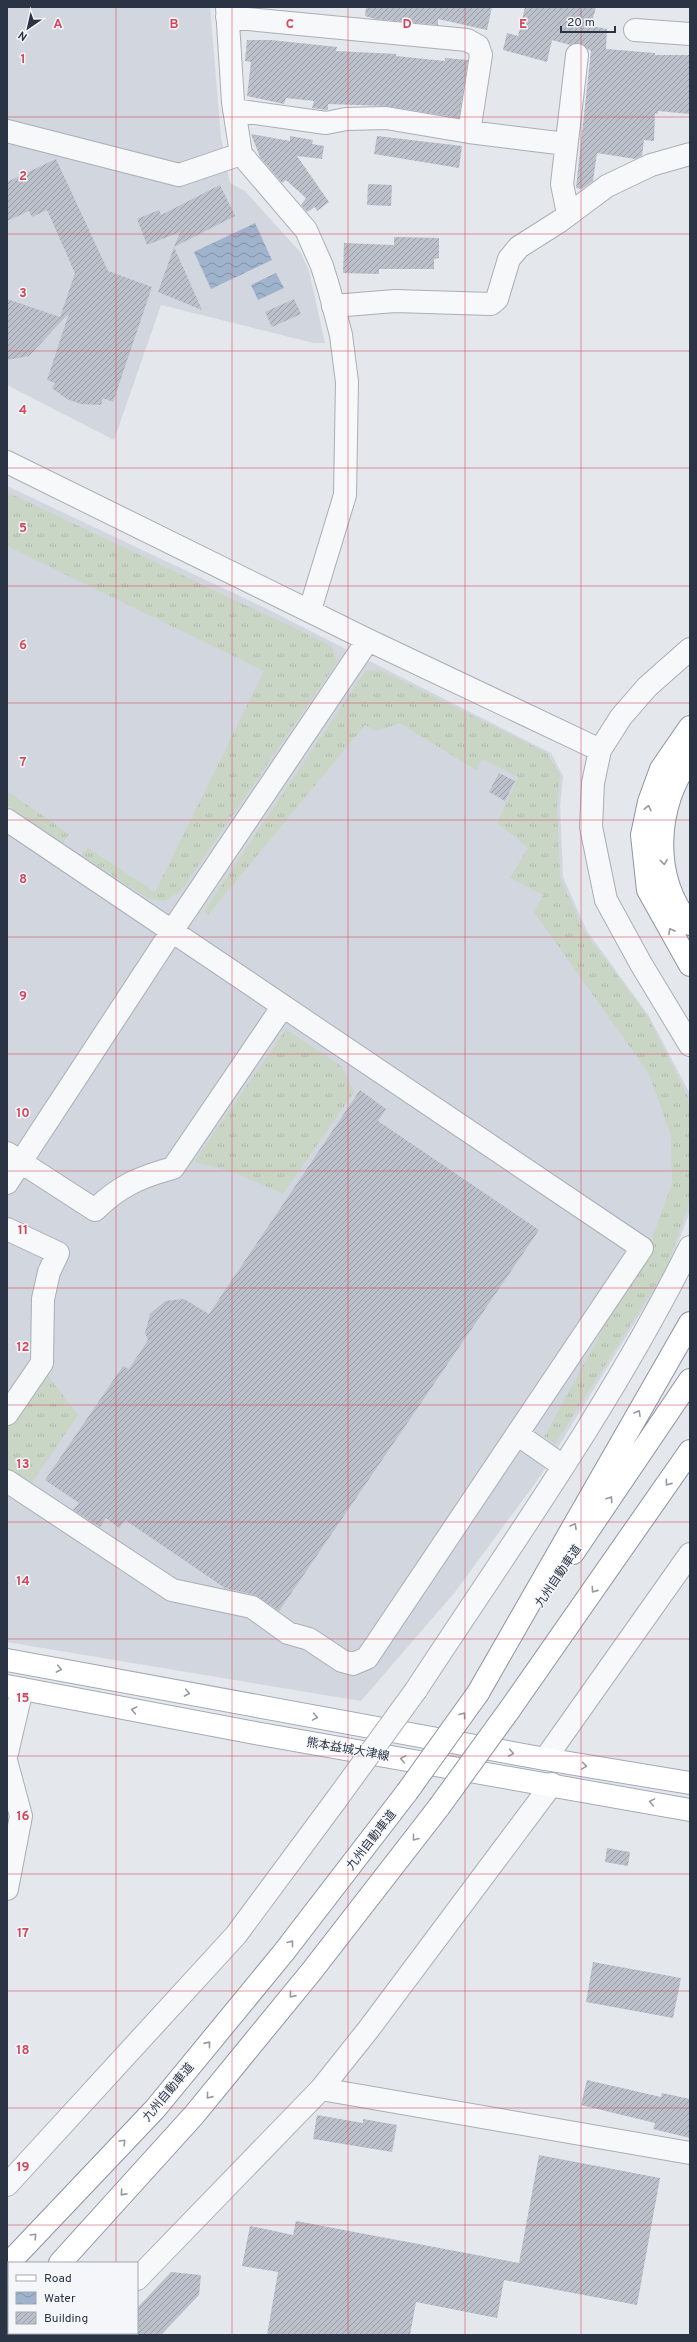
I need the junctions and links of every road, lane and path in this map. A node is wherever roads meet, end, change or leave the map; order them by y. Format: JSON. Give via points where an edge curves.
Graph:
{"nodes":[{"id":1,"x":227,"y":12,"type":"edge"},
{"id":2,"x":634,"y":30,"type":"dead end"},
{"id":3,"x":690,"y":34,"type":"edge"},
{"id":4,"x":577,"y":55,"type":"dead end"},
{"id":5,"x":234,"y":110,"type":"junction"},
{"id":6,"x":7,"y":131,"type":"edge"},
{"id":7,"x":469,"y":132,"type":"junction"},
{"id":8,"x":566,"y":144,"type":"junction"},
{"id":9,"x":241,"y":154,"type":"junction"},
{"id":10,"x":690,"y":154,"type":"edge"},
{"id":11,"x":568,"y":214,"type":"junction"},
{"id":12,"x":333,"y":306,"type":"junction"},
{"id":13,"x":7,"y":462,"type":"edge"},
{"id":14,"x":310,"y":610,"type":"junction"},
{"id":15,"x":368,"y":640,"type":"junction"},
{"id":16,"x":690,"y":648,"type":"edge"},
{"id":17,"x":690,"y":727,"type":"edge"},
{"id":18,"x":600,"y":750,"type":"junction"},
{"id":19,"x":690,"y":759,"type":"edge"},
{"id":20,"x":7,"y":820,"type":"edge"},
{"id":21,"x":690,"y":924,"type":"edge"},
{"id":22,"x":172,"y":931,"type":"junction"},
{"id":23,"x":690,"y":965,"type":"edge"},
{"id":24,"x":284,"y":1006,"type":"junction"},
{"id":25,"x":690,"y":1045,"type":"edge"},
{"id":26,"x":14,"y":1158,"type":"edge"},
{"id":27,"x":7,"y":1183,"type":"edge"},
{"id":28,"x":7,"y":1229,"type":"edge"},
{"id":29,"x":690,"y":1247,"type":"edge"},
{"id":30,"x":690,"y":1323,"type":"edge"},
{"id":31,"x":690,"y":1380,"type":"edge"},
{"id":32,"x":7,"y":1414,"type":"edge"},
{"id":33,"x":517,"y":1434,"type":"junction"},
{"id":34,"x":690,"y":1451,"type":"edge"},
{"id":35,"x":563,"y":1466,"type":"junction"},
{"id":36,"x":7,"y":1480,"type":"edge"},
{"id":37,"x":690,"y":1554,"type":"edge"},
{"id":38,"x":7,"y":1651,"type":"edge"},
{"id":39,"x":7,"y":1660,"type":"edge"},
{"id":40,"x":33,"y":1664,"type":"junction"},
{"id":41,"x":15,"y":1688,"type":"edge"},
{"id":42,"x":478,"y":1693,"type":"junction"},
{"id":43,"x":7,"y":1752,"type":"edge"},
{"id":44,"x":545,"y":1759,"type":"junction"},
{"id":45,"x":7,"y":1764,"type":"edge"},
{"id":46,"x":690,"y":1783,"type":"edge"},
{"id":47,"x":552,"y":1784,"type":"junction"},
{"id":48,"x":690,"y":1810,"type":"edge"},
{"id":49,"x":7,"y":1889,"type":"edge"},
{"id":50,"x":321,"y":2089,"type":"junction"},
{"id":51,"x":690,"y":2153,"type":"edge"},
{"id":52,"x":7,"y":2186,"type":"edge"},
{"id":53,"x":10,"y":2262,"type":"edge"},
{"id":54,"x":61,"y":2262,"type":"edge"},
{"id":55,"x":138,"y":2278,"type":"edge"}],
"edges":[{"from":1,"to":5,"type":"street"},
{"from":1,"to":7,"type":"street","via":[[467,40],[478,46],[481,55]]},
{"from":2,"to":3,"type":"street"},
{"from":4,"to":8,"type":"street"},
{"from":5,"to":7,"type":"street","via":[[326,123],[346,119],[386,118]]},
{"from":5,"to":9,"type":"street"},
{"from":6,"to":9,"type":"street","via":[[179,175]]},
{"from":7,"to":8,"type":"street"},
{"from":8,"to":11,"type":"street","via":[[562,184]]},
{"from":9,"to":12,"type":"street","via":[[306,230],[322,266]]},
{"from":10,"to":11,"type":"street","via":[[651,165],[607,186]]},
{"from":11,"to":12,"type":"street","via":[[519,247],[510,259],[497,299],[491,304],[395,301]]},
{"from":12,"to":14,"type":"street","via":[[341,335],[347,382],[345,495]]},
{"from":13,"to":14,"type":"street"},
{"from":14,"to":15,"type":"street"},
{"from":15,"to":18,"type":"street"},
{"from":15,"to":22,"type":"street"},
{"from":16,"to":18,"type":"street","via":[[648,687],[621,718]]},
{"from":23,"to":17,"type":"main road","one_way":true,"via":[[648,890],[642,835],[649,802],[661,769]]},
{"from":18,"to":25,"type":"street","via":[[593,783],[591,827],[606,900]]},
{"from":19,"to":21,"type":"main road","one_way":true,"via":[[677,778],[671,795],[665,816],[663,846],[666,876],[673,898]]},
{"from":20,"to":22,"type":"street"},
{"from":22,"to":24,"type":"street"},
{"from":22,"to":26,"type":"street"},
{"from":24,"to":26,"type":"street","via":[[173,1168],[142,1176],[117,1191],[95,1210]]},
{"from":24,"to":33,"type":"street","via":[[642,1248]]},
{"from":26,"to":27,"type":"street"},
{"from":28,"to":32,"type":"street","via":[[58,1253],[49,1272],[43,1299],[42,1364]]},
{"from":29,"to":35,"type":"street","via":[[658,1312]]},
{"from":42,"to":30,"type":"main road","one_way":true},
{"from":42,"to":31,"type":"main road","name":"九州自動車道","one_way":true},
{"from":33,"to":35,"type":"street"},
{"from":33,"to":36,"type":"street","via":[[367,1658],[353,1664],[342,1661],[309,1639],[288,1633],[252,1607],[172,1590]]},
{"from":34,"to":54,"type":"main road","one_way":true,"bridge":true,"via":[[510,1710],[439,1807],[311,1972],[194,2115]]},
{"from":35,"to":52,"type":"street","bridge":true,"via":[[416,1690],[236,1935]]},
{"from":37,"to":44,"type":"street"},
{"from":38,"to":40,"type":"street"},
{"from":39,"to":40,"type":"main road","name":"熊本益城大津線"},
{"from":40,"to":44,"type":"main road","name":"熊本益城大津線","one_way":true},
{"from":41,"to":43,"type":"street"},
{"from":47,"to":41,"type":"main road","name":"熊本益城大津線","one_way":true,"via":[[255,1733]]},
{"from":53,"to":42,"type":"main road","name":"九州自動車道","one_way":true,"bridge":true,"via":[[155,2108],[284,1952],[407,1792]]},
{"from":44,"to":46,"type":"main road","name":"熊本益城大津線","one_way":true},
{"from":45,"to":49,"type":"street","via":[[21,1816]]},
{"from":48,"to":47,"type":"main road","name":"熊本益城大津線","one_way":true},
{"from":47,"to":50,"type":"street"},
{"from":50,"to":51,"type":"street"},
{"from":50,"to":55,"type":"street"}]}
